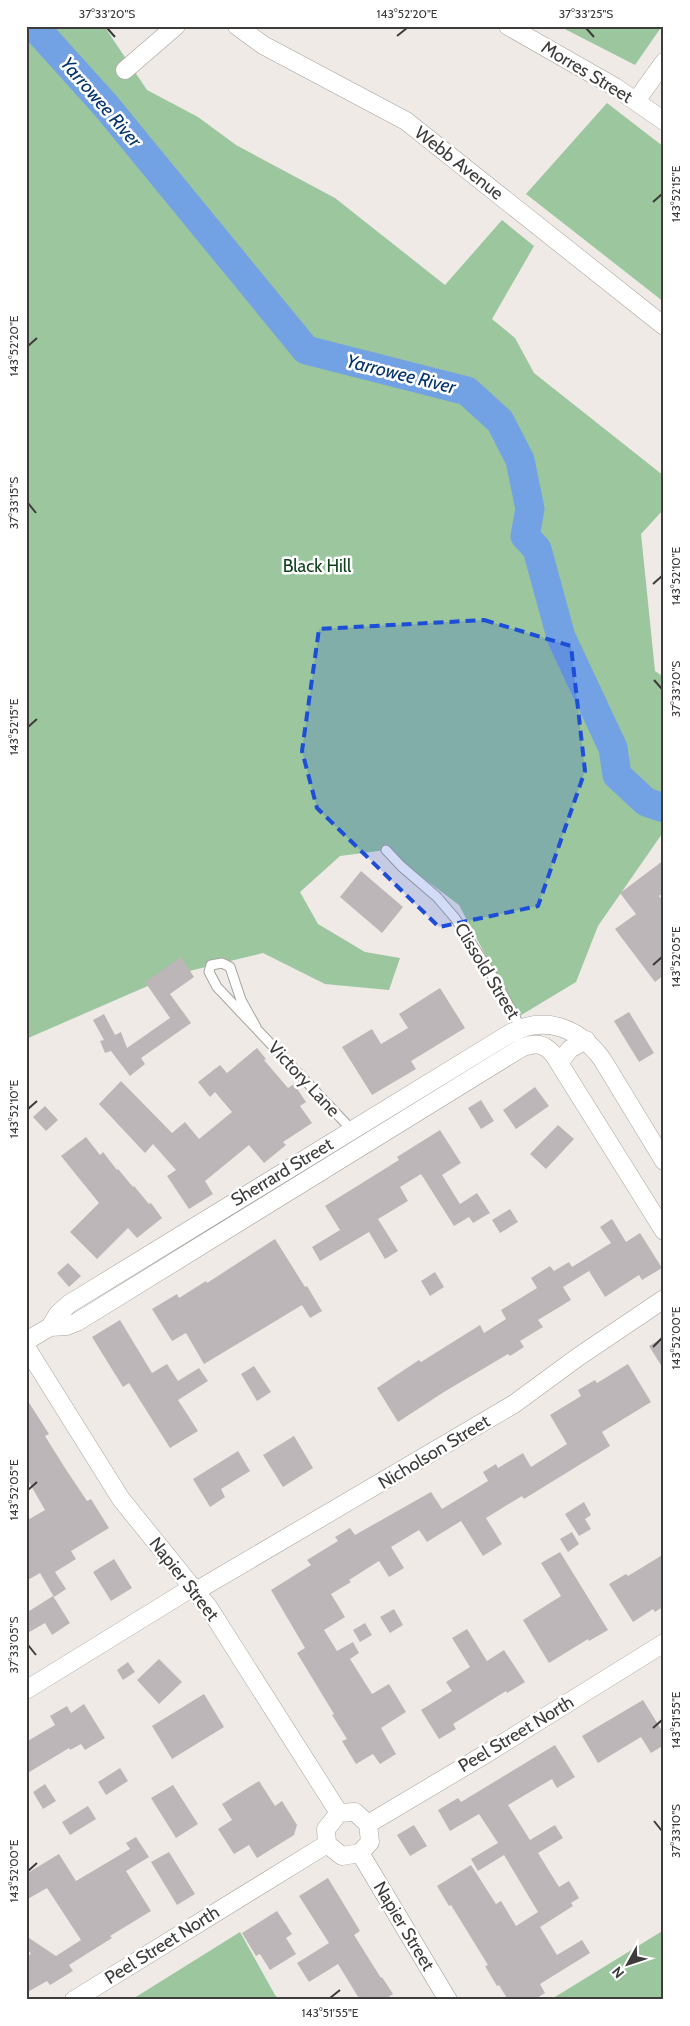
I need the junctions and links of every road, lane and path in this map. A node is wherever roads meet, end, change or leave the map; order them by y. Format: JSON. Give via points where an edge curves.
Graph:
{"nodes":[{"id":1,"x":176,"y":26,"type":"edge"},
{"id":2,"x":238,"y":26,"type":"edge"},
{"id":3,"x":508,"y":26,"type":"edge"},
{"id":4,"x":664,"y":62,"type":"edge"},
{"id":5,"x":125,"y":70,"type":"dead end"},
{"id":6,"x":636,"y":101,"type":"junction"},
{"id":7,"x":664,"y":120,"type":"edge"},
{"id":8,"x":664,"y":326,"type":"edge"},
{"id":9,"x":386,"y":850,"type":"dead end"},
{"id":10,"x":256,"y":1027,"type":"junction"},
{"id":11,"x":521,"y":1028,"type":"junction"},
{"id":12,"x":586,"y":1040,"type":"junction"},
{"id":13,"x":496,"y":1042,"type":"junction"},
{"id":14,"x":530,"y":1045,"type":"junction"},
{"id":15,"x":506,"y":1058,"type":"junction"},
{"id":16,"x":559,"y":1062,"type":"junction"},
{"id":17,"x":352,"y":1130,"type":"junction"},
{"id":18,"x":664,"y":1160,"type":"edge"},
{"id":19,"x":663,"y":1229,"type":"edge"},
{"id":20,"x":664,"y":1299,"type":"edge"},
{"id":21,"x":50,"y":1326,"type":"junction"},
{"id":22,"x":26,"y":1341,"type":"edge"},
{"id":23,"x":26,"y":1347,"type":"edge"},
{"id":24,"x":194,"y":1589,"type":"junction"},
{"id":25,"x":664,"y":1643,"type":"edge"},
{"id":26,"x":26,"y":1690,"type":"edge"},
{"id":27,"x":339,"y":1813,"type":"junction"},
{"id":28,"x":368,"y":1824,"type":"junction"},
{"id":29,"x":327,"y":1844,"type":"junction"},
{"id":30,"x":360,"y":1853,"type":"junction"},
{"id":31,"x":74,"y":2000,"type":"edge"},
{"id":32,"x":448,"y":2000,"type":"edge"}],
"edges":[{"from":1,"to":5,"type":"street"},
{"from":2,"to":8,"type":"street","name":"Webb Avenue","via":[[263,45],[406,121]]},
{"from":3,"to":6,"type":"street","name":"Morres Street"},
{"from":4,"to":6,"type":"street"},
{"from":6,"to":7,"type":"street","name":"Morres Street"},
{"from":9,"to":11,"type":"lane","name":"Clissold Street","via":[[455,918]]},
{"from":10,"to":10,"type":"lane","name":"Victory Lane","via":[[217,987],[209,972],[211,965],[222,963],[230,968],[241,1000]]},
{"from":10,"to":17,"type":"lane","name":"Victory Lane"},
{"from":11,"to":12,"type":"street","name":"Clissold Street","via":[[551,1026],[571,1031]]},
{"from":11,"to":13,"type":"street","name":"Sherrard Street"},
{"from":11,"to":14,"type":"street"},
{"from":12,"to":16,"type":"street","via":[[570,1049]]},
{"from":12,"to":18,"type":"street","name":"Clissold Street","via":[[602,1059]]},
{"from":13,"to":15,"type":"street"},
{"from":13,"to":17,"type":"street","name":"Sherrard Street"},
{"from":14,"to":15,"type":"street","name":"Sherrard Street"},
{"from":14,"to":16,"type":"street","via":[[545,1046]]},
{"from":15,"to":21,"type":"street","name":"Sherrard Street","via":[[77,1322]]},
{"from":16,"to":19,"type":"street"},
{"from":17,"to":21,"type":"street","name":"Sherrard Street","via":[[69,1304]]},
{"from":20,"to":24,"type":"street","name":"Nicholson Street","via":[[514,1404]]},
{"from":21,"to":22,"type":"street","name":"Sherrard Street"},
{"from":23,"to":24,"type":"street","name":"Napier Street","via":[[121,1499]]},
{"from":24,"to":26,"type":"street","name":"Nicholson Street"},
{"from":24,"to":27,"type":"street","name":"Napier Street"},
{"from":25,"to":28,"type":"street","name":"Peel Street North"},
{"from":27,"to":28,"type":"street","via":[[355,1812]]},
{"from":27,"to":29,"type":"street","via":[[326,1829]]},
{"from":28,"to":30,"type":"street","via":[[370,1842]]},
{"from":29,"to":30,"type":"street","via":[[342,1856]]},
{"from":29,"to":31,"type":"street","name":"Peel Street North"},
{"from":30,"to":32,"type":"street","name":"Napier Street"}]}
